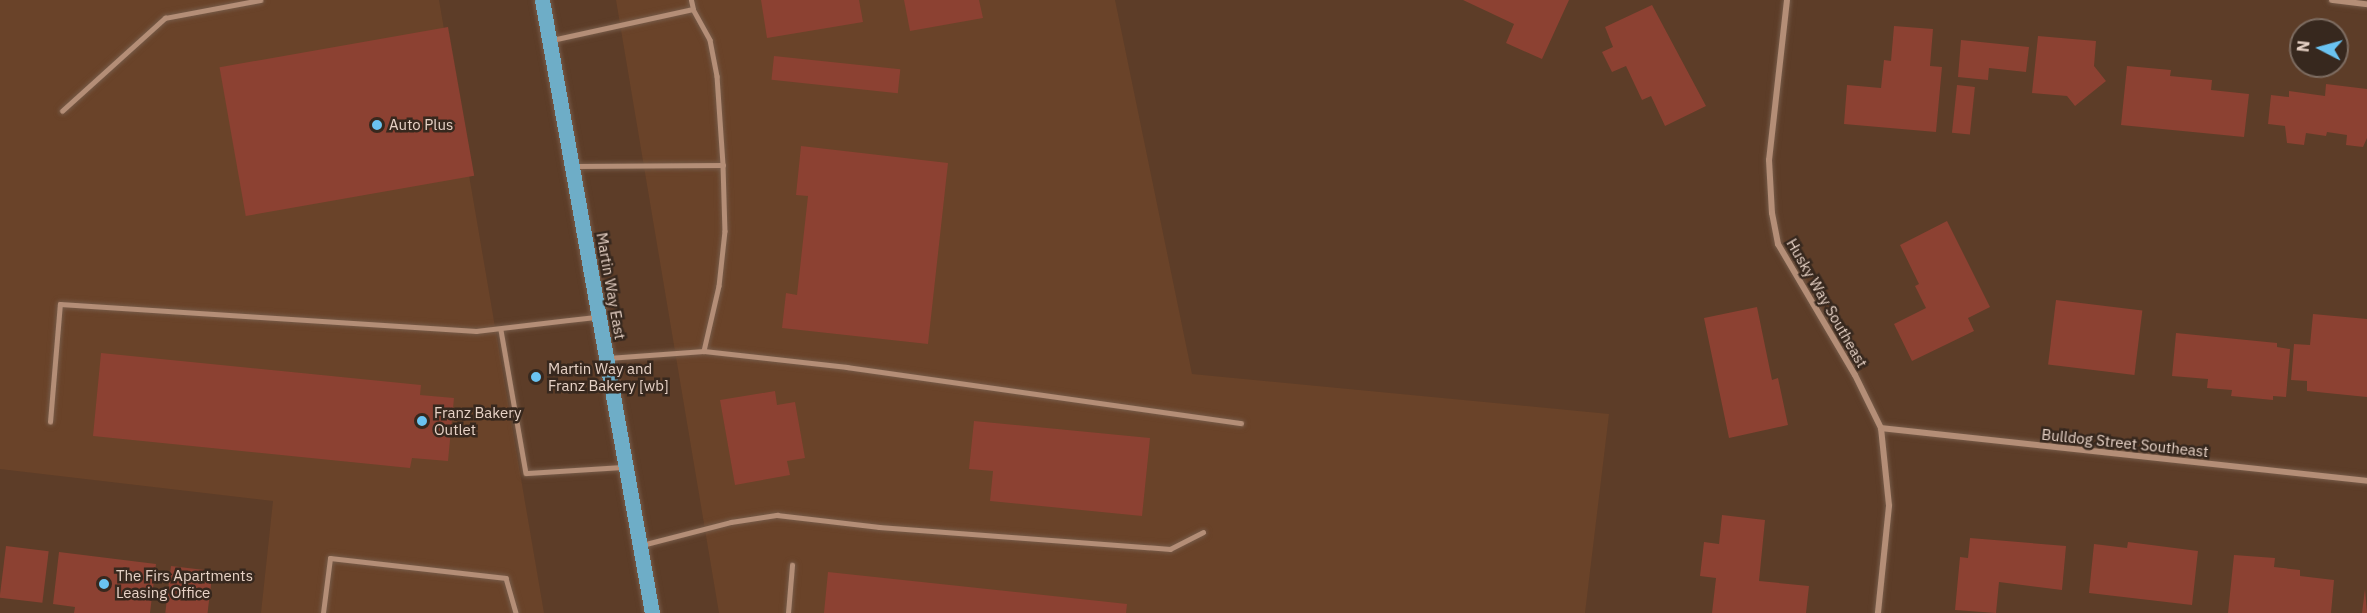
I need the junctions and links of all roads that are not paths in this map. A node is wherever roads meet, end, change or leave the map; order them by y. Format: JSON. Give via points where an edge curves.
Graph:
{"nodes":[{"id":1,"x":260,"y":0,"type":"edge"},
{"id":2,"x":542,"y":0,"type":"edge"},
{"id":3,"x":691,"y":0,"type":"edge"},
{"id":4,"x":1787,"y":0,"type":"edge"},
{"id":5,"x":2332,"y":0,"type":"edge"},
{"id":6,"x":2367,"y":4,"type":"edge"},
{"id":7,"x":693,"y":9,"type":"junction"},
{"id":8,"x":550,"y":40,"type":"junction"},
{"id":9,"x":62,"y":111,"type":"dead end"},
{"id":10,"x":723,"y":165,"type":"junction"},
{"id":11,"x":572,"y":166,"type":"junction"},
{"id":12,"x":598,"y":317,"type":"junction"},
{"id":13,"x":501,"y":330,"type":"junction"},
{"id":14,"x":704,"y":351,"type":"junction"},
{"id":15,"x":605,"y":358,"type":"junction"},
{"id":16,"x":50,"y":422,"type":"dead end"},
{"id":17,"x":1241,"y":423,"type":"dead end"},
{"id":18,"x":1881,"y":428,"type":"junction"},
{"id":19,"x":625,"y":467,"type":"junction"},
{"id":20,"x":2367,"y":481,"type":"edge"},
{"id":21,"x":1203,"y":532,"type":"dead end"},
{"id":22,"x":640,"y":545,"type":"junction"},
{"id":23,"x":792,"y":565,"type":"dead end"},
{"id":24,"x":323,"y":613,"type":"edge"},
{"id":25,"x":516,"y":613,"type":"edge"},
{"id":26,"x":652,"y":613,"type":"edge"},
{"id":27,"x":788,"y":613,"type":"edge"},
{"id":28,"x":1878,"y":613,"type":"edge"}],
"edges":[{"from":1,"to":9,"type":"lane","via":[[165,18]]},
{"from":2,"to":8,"type":"main road","name":"Martin Way East"},
{"from":3,"to":7,"type":"lane"},
{"from":4,"to":18,"type":"street","name":"Husky Way Southeast","via":[[1769,160],[1778,244],[1855,375]]},
{"from":5,"to":6,"type":"street"},
{"from":7,"to":8,"type":"lane"},
{"from":7,"to":10,"type":"lane","via":[[710,40],[717,76]]},
{"from":8,"to":11,"type":"main road","name":"Martin Way East"},
{"from":10,"to":11,"type":"lane"},
{"from":10,"to":14,"type":"lane","via":[[725,231]]},
{"from":11,"to":12,"type":"main road","name":"Martin Way East"},
{"from":12,"to":13,"type":"lane"},
{"from":12,"to":15,"type":"main road","name":"Martin Way East"},
{"from":13,"to":16,"type":"lane","via":[[60,304]]},
{"from":13,"to":19,"type":"lane","via":[[526,474]]},
{"from":14,"to":15,"type":"lane"},
{"from":14,"to":17,"type":"lane","via":[[847,367]]},
{"from":15,"to":19,"type":"main road","name":"Martin Way East"},
{"from":18,"to":20,"type":"street","name":"Bulldog Street Southeast"},
{"from":18,"to":28,"type":"street","name":"Husky Way Southeast","via":[[1888,506]]},
{"from":19,"to":22,"type":"main road","name":"Martin Way East"},
{"from":21,"to":22,"type":"lane","via":[[1170,549],[879,527],[777,515],[730,522]]},
{"from":22,"to":26,"type":"main road","name":"Martin Way East"},
{"from":23,"to":27,"type":"lane"},
{"from":24,"to":25,"type":"lane","via":[[330,558],[506,578]]}]}
